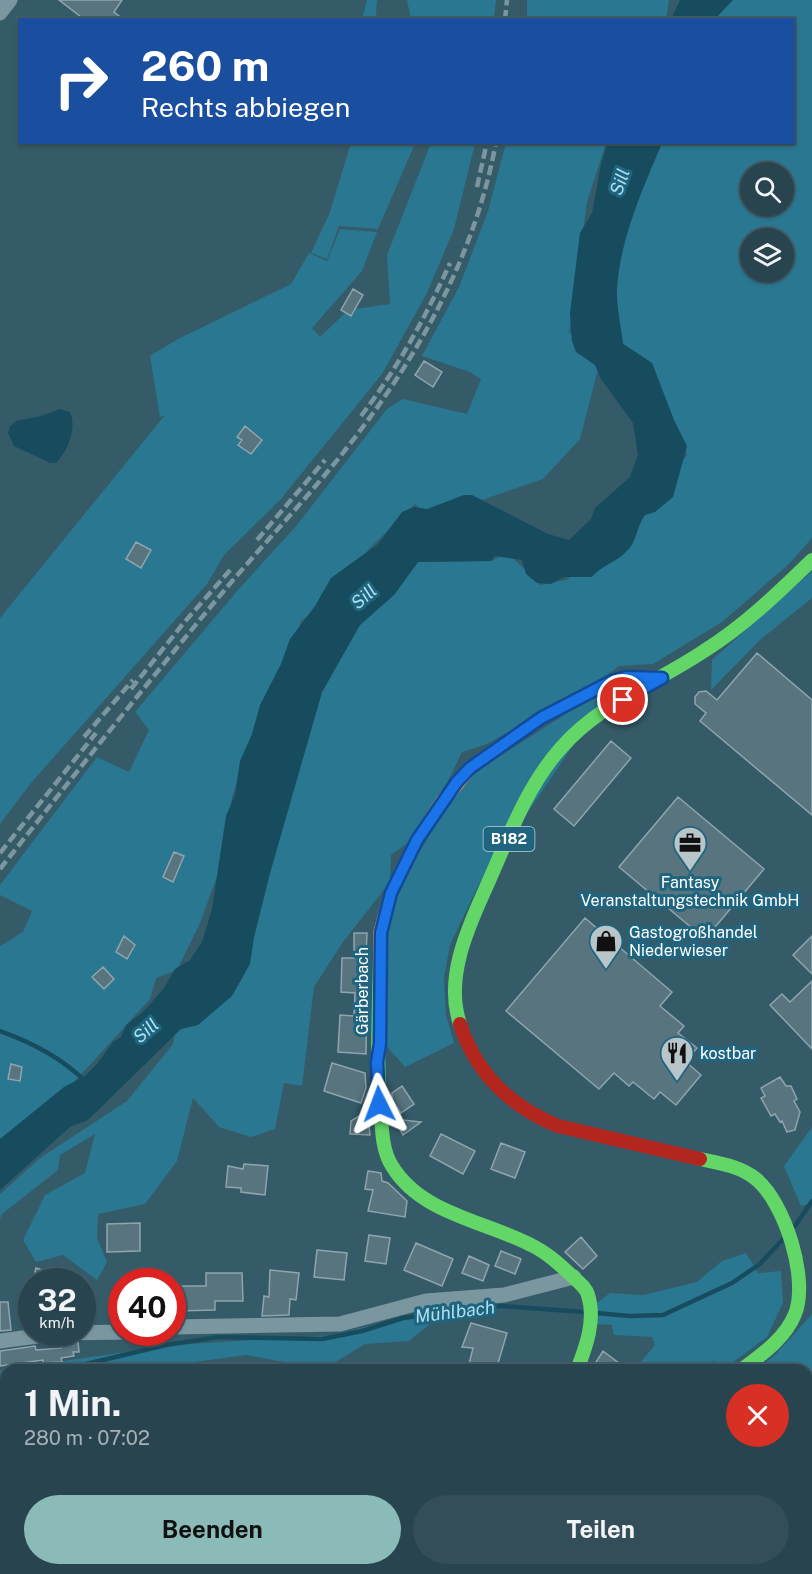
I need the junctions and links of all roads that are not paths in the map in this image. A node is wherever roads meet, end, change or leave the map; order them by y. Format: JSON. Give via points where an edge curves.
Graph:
{"nodes":[{"id":1,"x":10,"y":0,"type":"edge"},
{"id":2,"x":0,"y":13,"type":"edge"},
{"id":3,"x":812,"y":560,"type":"edge"},
{"id":4,"x":662,"y":678,"type":"junction"},
{"id":5,"x":574,"y":1277,"type":"junction"},
{"id":6,"x":186,"y":1327,"type":"edge"},
{"id":7,"x":108,"y":1332,"type":"edge"},
{"id":8,"x":0,"y":1341,"type":"edge"},
{"id":9,"x":579,"y":1364,"type":"edge"},
{"id":10,"x":748,"y":1364,"type":"edge"}],
"edges":[{"from":1,"to":2,"type":"street"},
{"from":3,"to":4,"type":"main road","number":"B182","via":[[744,624]]},
{"from":4,"to":5,"type":"main road","name":"Gärberbach","via":[[626,677],[612,681],[541,718],[470,768],[417,840],[391,893],[381,933],[378,1083],[383,1140],[390,1163],[400,1178],[433,1204],[532,1245]]},
{"from":4,"to":10,"type":"main road","number":"B182","via":[[585,725],[547,764],[462,943],[454,984],[456,1012],[467,1048],[478,1065],[498,1089],[529,1113],[558,1126],[727,1165],[757,1180],[776,1208],[798,1267],[801,1293],[795,1316],[777,1340]]},
{"from":5,"to":6,"type":"street","via":[[504,1295],[426,1301],[340,1323]]},
{"from":5,"to":9,"type":"main road","name":"Gärberbach","via":[[588,1293],[590,1304],[589,1340]]},
{"from":7,"to":8,"type":"street","via":[[59,1333]]}]}
